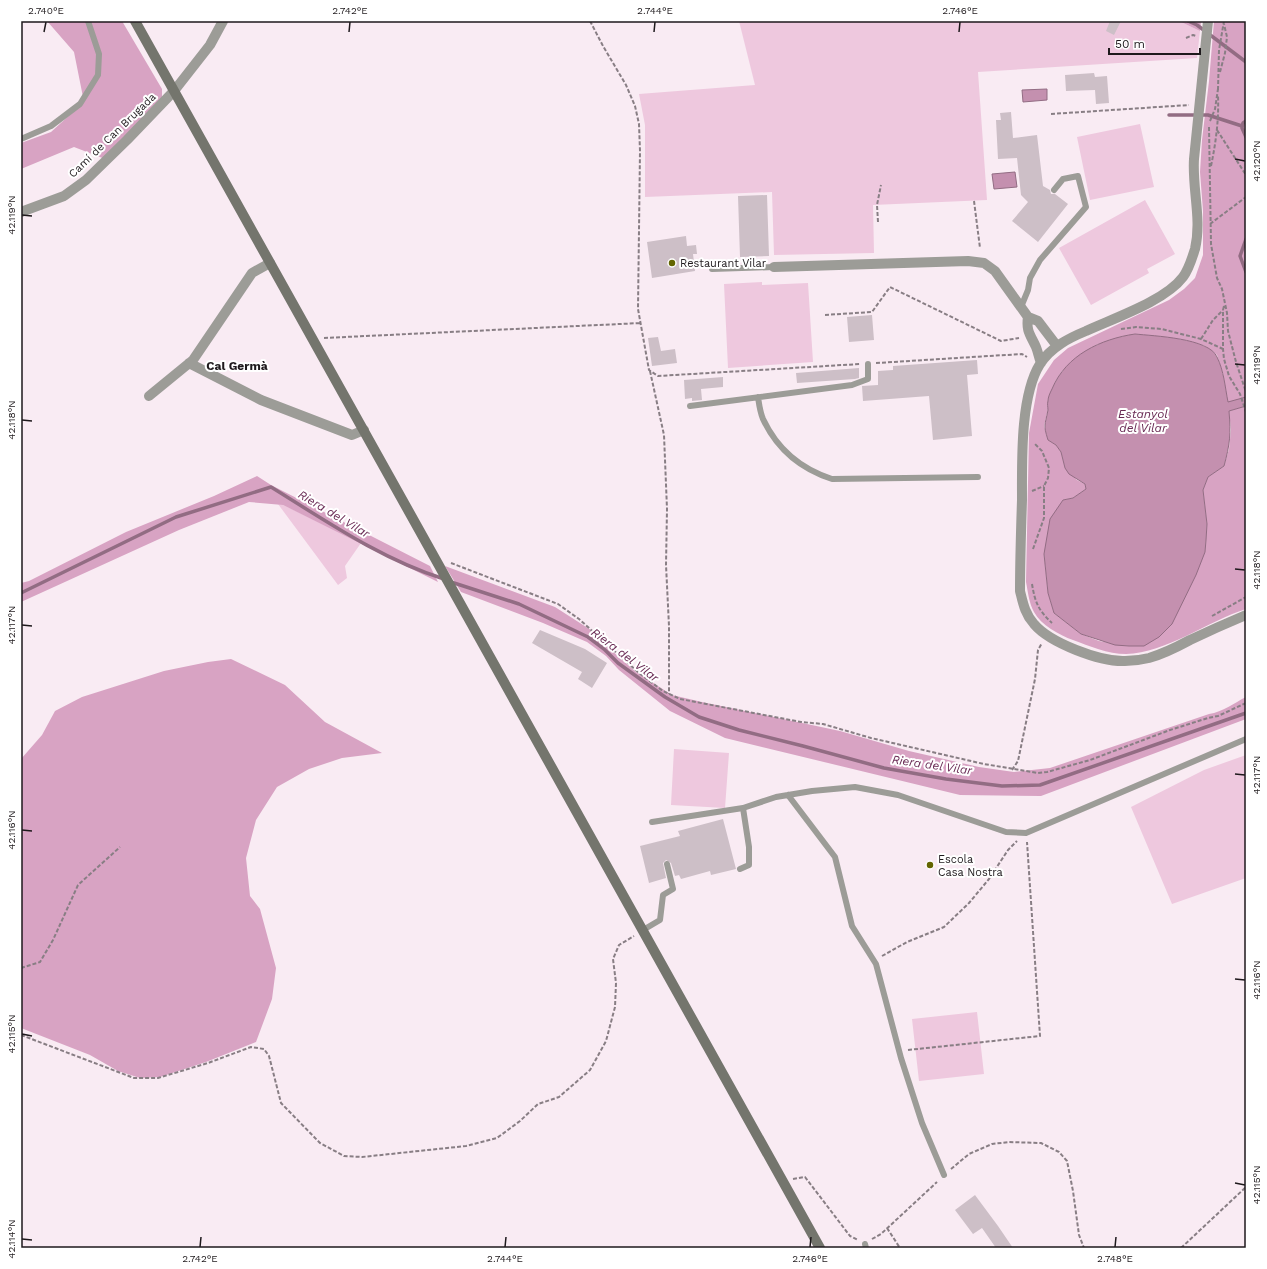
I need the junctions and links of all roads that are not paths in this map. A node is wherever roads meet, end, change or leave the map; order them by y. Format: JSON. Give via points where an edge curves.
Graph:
{"nodes":[{"id":1,"x":88,"y":21,"type":"edge"},
{"id":2,"x":135,"y":21,"type":"edge"},
{"id":3,"x":223,"y":21,"type":"edge"},
{"id":4,"x":1208,"y":21,"type":"edge"},
{"id":5,"x":174,"y":91,"type":"junction"},
{"id":6,"x":21,"y":139,"type":"edge"},
{"id":7,"x":1054,"y":190,"type":"dead end"},
{"id":8,"x":21,"y":212,"type":"edge"},
{"id":9,"x":270,"y":263,"type":"junction"},
{"id":10,"x":774,"y":267,"type":"joint"},
{"id":11,"x":712,"y":269,"type":"dead end"},
{"id":12,"x":1021,"y":307,"type":"junction"},
{"id":13,"x":1028,"y":316,"type":"junction"},
{"id":14,"x":1057,"y":346,"type":"junction"},
{"id":15,"x":189,"y":363,"type":"junction"},
{"id":16,"x":1041,"y":363,"type":"junction"},
{"id":17,"x":868,"y":364,"type":"road end"},
{"id":18,"x":149,"y":396,"type":"dead end"},
{"id":19,"x":758,"y":397,"type":"junction"},
{"id":20,"x":690,"y":406,"type":"dead end"},
{"id":21,"x":364,"y":430,"type":"junction"},
{"id":22,"x":978,"y":477,"type":"dead end"},
{"id":23,"x":1246,"y":615,"type":"edge"},
{"id":24,"x":1246,"y":739,"type":"edge"},
{"id":25,"x":788,"y":795,"type":"junction"},
{"id":26,"x":743,"y":808,"type":"junction"},
{"id":27,"x":652,"y":822,"type":"dead end"},
{"id":28,"x":667,"y":864,"type":"dead end"},
{"id":29,"x":740,"y":870,"type":"dead end"},
{"id":30,"x":643,"y":930,"type":"junction"},
{"id":31,"x":944,"y":1175,"type":"road end"},
{"id":32,"x":820,"y":1248,"type":"edge"}],
"edges":[{"from":1,"to":6,"type":"lane","via":[[99,54],[98,75],[80,104],[51,126]]},
{"from":2,"to":5,"type":"main road"},
{"from":3,"to":5,"type":"street","name":"Camí de Can Brugada","via":[[210,46]]},
{"from":4,"to":14,"type":"street","via":[[1193,175],[1198,225],[1195,248],[1188,267],[1183,277],[1171,289],[1149,303]]},
{"from":5,"to":8,"type":"street","name":"Camí de Can Brugada","via":[[86,180],[64,196]]},
{"from":5,"to":9,"type":"main road"},
{"from":7,"to":12,"type":"lane","via":[[1063,179],[1078,176],[1086,207],[1040,260],[1030,278]]},
{"from":9,"to":15,"type":"street","via":[[252,273]]},
{"from":9,"to":21,"type":"main road"},
{"from":10,"to":11,"type":"lane"},
{"from":10,"to":12,"type":"street","via":[[968,261],[984,263],[995,271]]},
{"from":12,"to":13,"type":"street"},
{"from":13,"to":14,"type":"street","via":[[1038,321]]},
{"from":13,"to":16,"type":"street","via":[[1028,334],[1037,349]]},
{"from":14,"to":16,"type":"street"},
{"from":15,"to":18,"type":"street"},
{"from":15,"to":21,"type":"street","via":[[261,400],[352,435]]},
{"from":16,"to":23,"type":"street","via":[[1031,384],[1023,441],[1020,591],[1025,610],[1033,624],[1046,636],[1063,645],[1104,659],[1124,662],[1148,659],[1162,654]]},
{"from":17,"to":19,"type":"lane","via":[[868,379],[852,385]]},
{"from":19,"to":20,"type":"lane"},
{"from":19,"to":22,"type":"lane","via":[[763,417],[772,436],[795,461],[818,475],[832,479]]},
{"from":21,"to":30,"type":"main road"},
{"from":24,"to":25,"type":"lane","via":[[1026,833],[1006,832],[898,795],[855,787]]},
{"from":25,"to":26,"type":"lane"},
{"from":25,"to":31,"type":"lane","via":[[835,857],[852,926],[876,964],[899,1051],[922,1123]]},
{"from":26,"to":27,"type":"lane"},
{"from":26,"to":29,"type":"lane","via":[[749,865]]},
{"from":28,"to":30,"type":"lane","via":[[673,889],[663,895],[660,920]]},
{"from":30,"to":32,"type":"main road"}]}
